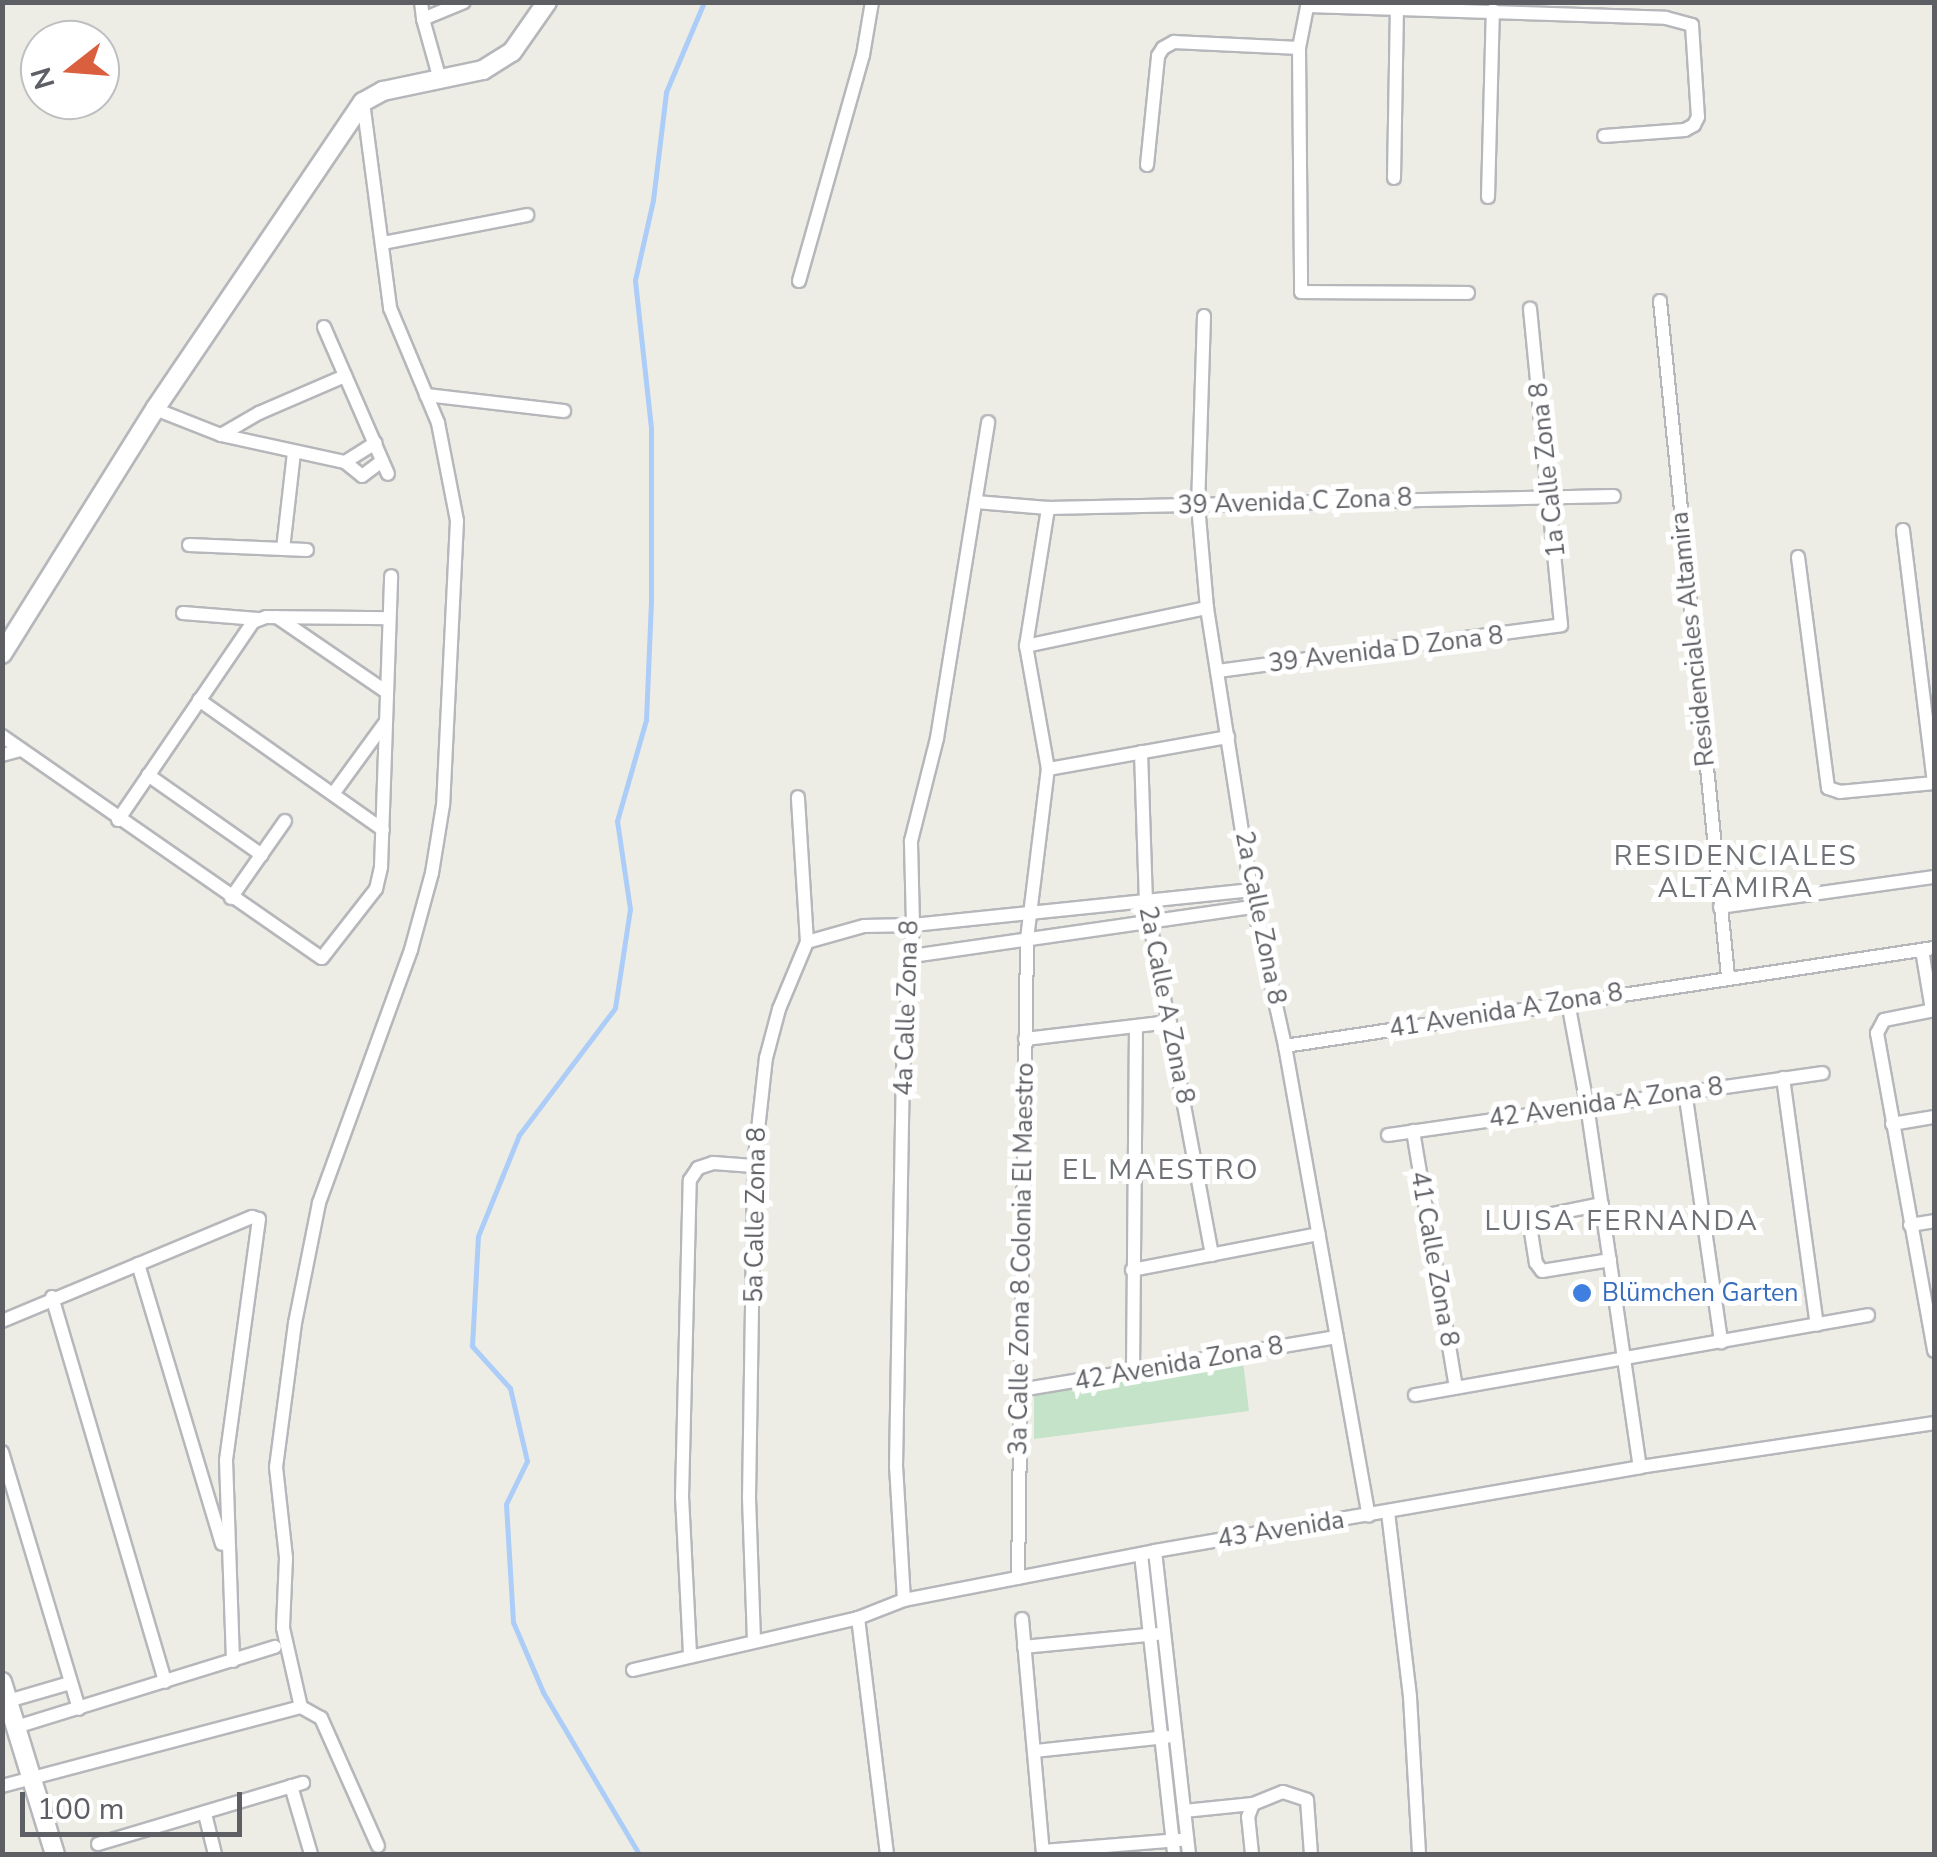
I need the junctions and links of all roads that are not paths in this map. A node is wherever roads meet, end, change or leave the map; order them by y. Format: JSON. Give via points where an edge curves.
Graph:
{"nodes":[{"id":1,"x":421,"y":2,"type":"edge"},
{"id":2,"x":464,"y":2,"type":"edge"},
{"id":3,"x":547,"y":2,"type":"edge"},
{"id":4,"x":872,"y":2,"type":"edge"},
{"id":5,"x":1308,"y":4,"type":"edge"},
{"id":6,"x":1397,"y":8,"type":"junction"},
{"id":7,"x":1499,"y":8,"type":"edge"},
{"id":8,"x":423,"y":18,"type":"junction"},
{"id":9,"x":1299,"y":48,"type":"junction"},
{"id":10,"x":440,"y":80,"type":"junction"},
{"id":11,"x":362,"y":102,"type":"junction"},
{"id":12,"x":1604,"y":136,"type":"dead end"},
{"id":13,"x":1147,"y":165,"type":"dead end"},
{"id":14,"x":1394,"y":178,"type":"dead end"},
{"id":15,"x":1488,"y":196,"type":"dead end"},
{"id":16,"x":527,"y":215,"type":"dead end"},
{"id":17,"x":383,"y":243,"type":"junction"},
{"id":18,"x":799,"y":280,"type":"dead end"},
{"id":19,"x":1468,"y":293,"type":"dead end"},
{"id":20,"x":1660,"y":301,"type":"dead end"},
{"id":21,"x":1530,"y":309,"type":"dead end"},
{"id":22,"x":1204,"y":316,"type":"dead end"},
{"id":23,"x":324,"y":327,"type":"dead end"},
{"id":24,"x":345,"y":376,"type":"junction"},
{"id":25,"x":426,"y":396,"type":"junction"},
{"id":26,"x":154,"y":409,"type":"junction"},
{"id":27,"x":564,"y":411,"type":"dead end"},
{"id":28,"x":988,"y":422,"type":"dead end"},
{"id":29,"x":222,"y":435,"type":"junction"},
{"id":30,"x":375,"y":444,"type":"junction"},
{"id":31,"x":294,"y":452,"type":"junction"},
{"id":32,"x":345,"y":462,"type":"junction"},
{"id":33,"x":1551,"y":495,"type":"junction"},
{"id":34,"x":1614,"y":496,"type":"dead end"},
{"id":35,"x":976,"y":502,"type":"junction"},
{"id":36,"x":1198,"y":504,"type":"junction"},
{"id":37,"x":1048,"y":508,"type":"junction"},
{"id":38,"x":1903,"y":530,"type":"dead end"},
{"id":39,"x":189,"y":545,"type":"dead end"},
{"id":40,"x":283,"y":549,"type":"junction"},
{"id":41,"x":307,"y":550,"type":"dead end"},
{"id":42,"x":1798,"y":558,"type":"dead end"},
{"id":43,"x":391,"y":576,"type":"dead end"},
{"id":44,"x":1207,"y":608,"type":"junction"},
{"id":45,"x":183,"y":613,"type":"dead end"},
{"id":46,"x":278,"y":616,"type":"junction"},
{"id":47,"x":390,"y":618,"type":"junction"},
{"id":48,"x":258,"y":619,"type":"junction"},
{"id":49,"x":1555,"y":629,"type":"joint"},
{"id":50,"x":1026,"y":646,"type":"junction"},
{"id":51,"x":2,"y":654,"type":"edge"},
{"id":52,"x":1218,"y":671,"type":"junction"},
{"id":53,"x":386,"y":690,"type":"junction"},
{"id":54,"x":199,"y":700,"type":"junction"},
{"id":55,"x":384,"y":724,"type":"junction"},
{"id":56,"x":2,"y":736,"type":"edge"},
{"id":57,"x":1228,"y":738,"type":"junction"},
{"id":58,"x":21,"y":750,"type":"junction"},
{"id":59,"x":1141,"y":752,"type":"junction"},
{"id":60,"x":2,"y":755,"type":"edge"},
{"id":61,"x":1048,"y":769,"type":"junction"},
{"id":62,"x":148,"y":775,"type":"junction"},
{"id":63,"x":332,"y":794,"type":"junction"},
{"id":64,"x":798,"y":798,"type":"dead end"},
{"id":65,"x":118,"y":820,"type":"junction"},
{"id":66,"x":286,"y":821,"type":"dead end"},
{"id":67,"x":382,"y":830,"type":"junction"},
{"id":68,"x":262,"y":855,"type":"junction"},
{"id":69,"x":1934,"y":876,"type":"edge"},
{"id":70,"x":1252,"y":890,"type":"junction"},
{"id":71,"x":231,"y":898,"type":"junction"},
{"id":72,"x":1146,"y":902,"type":"junction"},
{"id":73,"x":1254,"y":907,"type":"junction"},
{"id":74,"x":1720,"y":907,"type":"junction"},
{"id":75,"x":1028,"y":914,"type":"junction"},
{"id":76,"x":1150,"y":924,"type":"junction"},
{"id":77,"x":913,"y":925,"type":"junction"},
{"id":78,"x":1027,"y":939,"type":"junction"},
{"id":79,"x":808,"y":942,"type":"junction"},
{"id":80,"x":1928,"y":949,"type":"edge"},
{"id":81,"x":912,"y":956,"type":"junction"},
{"id":82,"x":1728,"y":976,"type":"junction"},
{"id":83,"x":1568,"y":1002,"type":"junction"},
{"id":84,"x":1933,"y":1010,"type":"edge"},
{"id":85,"x":1170,"y":1022,"type":"junction"},
{"id":86,"x":1136,"y":1026,"type":"junction"},
{"id":87,"x":1025,"y":1039,"type":"junction"},
{"id":88,"x":1285,"y":1046,"type":"junction"},
{"id":89,"x":1823,"y":1072,"type":"dead end"},
{"id":90,"x":1783,"y":1078,"type":"junction"},
{"id":91,"x":1685,"y":1090,"type":"junction"},
{"id":92,"x":1588,"y":1105,"type":"junction"},
{"id":93,"x":1934,"y":1117,"type":"edge"},
{"id":94,"x":1892,"y":1124,"type":"junction"},
{"id":95,"x":1412,"y":1132,"type":"junction"},
{"id":96,"x":1388,"y":1136,"type":"dead end"},
{"id":97,"x":754,"y":1166,"type":"junction"},
{"id":98,"x":1602,"y":1204,"type":"junction"},
{"id":99,"x":1934,"y":1221,"type":"edge"},
{"id":100,"x":1910,"y":1226,"type":"junction"},
{"id":101,"x":1319,"y":1234,"type":"junction"},
{"id":102,"x":1212,"y":1256,"type":"junction"},
{"id":103,"x":1610,"y":1260,"type":"junction"},
{"id":104,"x":138,"y":1264,"type":"junction"},
{"id":105,"x":1132,"y":1270,"type":"junction"},
{"id":106,"x":52,"y":1297,"type":"junction"},
{"id":107,"x":1868,"y":1315,"type":"dead end"},
{"id":108,"x":2,"y":1321,"type":"edge"},
{"id":109,"x":1818,"y":1325,"type":"junction"},
{"id":110,"x":1337,"y":1337,"type":"junction"},
{"id":111,"x":1721,"y":1342,"type":"junction"},
{"id":112,"x":1934,"y":1351,"type":"edge"},
{"id":113,"x":1624,"y":1356,"type":"junction"},
{"id":114,"x":1133,"y":1372,"type":"junction"},
{"id":115,"x":1456,"y":1387,"type":"junction"},
{"id":116,"x":1020,"y":1390,"type":"junction"},
{"id":117,"x":1415,"y":1394,"type":"dead end"},
{"id":118,"x":1934,"y":1422,"type":"edge"},
{"id":119,"x":2,"y":1452,"type":"edge"},
{"id":120,"x":1640,"y":1467,"type":"junction"},
{"id":121,"x":1388,"y":1512,"type":"junction"},
{"id":122,"x":1370,"y":1516,"type":"junction"},
{"id":123,"x":1148,"y":1553,"type":"junction"},
{"id":124,"x":227,"y":1560,"type":"junction"},
{"id":125,"x":1018,"y":1578,"type":"junction"},
{"id":126,"x":904,"y":1600,"type":"junction"},
{"id":127,"x":858,"y":1618,"type":"junction"},
{"id":128,"x":1022,"y":1619,"type":"dead end"},
{"id":129,"x":1157,"y":1634,"type":"junction"},
{"id":130,"x":754,"y":1641,"type":"junction"},
{"id":131,"x":275,"y":1646,"type":"dead end"},
{"id":132,"x":1024,"y":1647,"type":"junction"},
{"id":133,"x":690,"y":1654,"type":"junction"},
{"id":134,"x":233,"y":1661,"type":"junction"},
{"id":135,"x":633,"y":1670,"type":"dead end"},
{"id":136,"x":2,"y":1682,"type":"edge"},
{"id":137,"x":70,"y":1682,"type":"junction"},
{"id":138,"x":164,"y":1682,"type":"junction"},
{"id":139,"x":48,"y":1690,"type":"junction"},
{"id":140,"x":8,"y":1701,"type":"junction"},
{"id":141,"x":300,"y":1707,"type":"junction"},
{"id":142,"x":79,"y":1710,"type":"junction"},
{"id":143,"x":55,"y":1716,"type":"junction"},
{"id":144,"x":16,"y":1727,"type":"junction"},
{"id":145,"x":1168,"y":1737,"type":"junction"},
{"id":146,"x":1035,"y":1752,"type":"junction"},
{"id":147,"x":30,"y":1778,"type":"junction"},
{"id":148,"x":2,"y":1786,"type":"edge"},
{"id":149,"x":1254,"y":1804,"type":"junction"},
{"id":150,"x":1184,"y":1811,"type":"junction"},
{"id":151,"x":205,"y":1814,"type":"junction"},
{"id":152,"x":118,"y":1838,"type":"junction"},
{"id":153,"x":1188,"y":1840,"type":"junction"},
{"id":154,"x":98,"y":1844,"type":"dead end"},
{"id":155,"x":378,"y":1846,"type":"dead end"},
{"id":156,"x":1174,"y":1848,"type":"edge"},
{"id":157,"x":1043,"y":1853,"type":"edge"},
{"id":158,"x":54,"y":1854,"type":"edge"},
{"id":159,"x":122,"y":1854,"type":"edge"},
{"id":160,"x":215,"y":1854,"type":"edge"},
{"id":161,"x":311,"y":1854,"type":"edge"},
{"id":162,"x":887,"y":1854,"type":"edge"},
{"id":163,"x":1190,"y":1854,"type":"edge"},
{"id":164,"x":1252,"y":1854,"type":"edge"},
{"id":165,"x":1312,"y":1854,"type":"edge"},
{"id":166,"x":1418,"y":1854,"type":"edge"}],
"edges":[{"from":1,"to":8,"type":"street"},
{"from":2,"to":8,"type":"street"},
{"from":3,"to":10,"type":"street","via":[[512,52],[482,70]]},
{"from":4,"to":18,"type":"street"},
{"from":5,"to":6,"type":"street"},
{"from":5,"to":9,"type":"street"},
{"from":6,"to":7,"type":"street"},
{"from":6,"to":14,"type":"street"},
{"from":7,"to":12,"type":"street","via":[[1692,25],[1694,125]]},
{"from":7,"to":15,"type":"street"},
{"from":8,"to":10,"type":"street"},
{"from":9,"to":13,"type":"street","via":[[1174,42],[1163,48]]},
{"from":9,"to":19,"type":"street","via":[[1301,292]]},
{"from":10,"to":11,"type":"street"},
{"from":11,"to":17,"type":"street"},
{"from":11,"to":26,"type":"street"},
{"from":16,"to":17,"type":"street"},
{"from":17,"to":25,"type":"street","via":[[390,308]]},
{"from":20,"to":74,"type":"street","name":"Residenciales Altamira"},
{"from":21,"to":33,"type":"street","name":"1a Calle Zona 8"},
{"from":22,"to":36,"type":"street","name":"2a Calle Zona 8"},
{"from":23,"to":24,"type":"street"},
{"from":24,"to":29,"type":"street"},
{"from":24,"to":30,"type":"street"},
{"from":25,"to":27,"type":"street"},
{"from":25,"to":141,"type":"street","via":[[438,423],[457,520],[443,805],[411,950],[319,1203],[295,1322],[276,1467],[286,1558],[283,1628]]},
{"from":26,"to":29,"type":"street"},
{"from":26,"to":51,"type":"street"},
{"from":28,"to":35,"type":"street","name":"4a Calle Zona 8"},
{"from":29,"to":31,"type":"street"},
{"from":30,"to":32,"type":"street"},
{"from":30,"to":32,"type":"street","via":[[385,467],[362,476]]},
{"from":31,"to":32,"type":"street"},
{"from":31,"to":40,"type":"street"},
{"from":33,"to":34,"type":"street","name":"39 Avenida C Zona 8"},
{"from":33,"to":36,"type":"street","name":"39 Avenida C Zona 8"},
{"from":33,"to":49,"type":"street","name":"1a Calle Zona 8","via":[[1563,618]]},
{"from":35,"to":37,"type":"street","name":"39 Avenida C Zona 8"},
{"from":35,"to":77,"type":"street","name":"4a Calle Zona 8","via":[[937,738],[911,842]]},
{"from":36,"to":37,"type":"street","name":"39 Avenida C Zona 8"},
{"from":36,"to":44,"type":"street","name":"2a Calle Zona 8"},
{"from":37,"to":50,"type":"street","name":"3a Calle Zona 8 Colonia El Maestro"},
{"from":38,"to":42,"type":"street","via":[[1934,783],[1828,788]]},
{"from":39,"to":40,"type":"street"},
{"from":40,"to":41,"type":"street"},
{"from":43,"to":47,"type":"street"},
{"from":44,"to":50,"type":"street"},
{"from":44,"to":52,"type":"street","name":"2a Calle Zona 8"},
{"from":45,"to":48,"type":"street"},
{"from":46,"to":47,"type":"street"},
{"from":46,"to":48,"type":"street"},
{"from":46,"to":53,"type":"street"},
{"from":47,"to":53,"type":"street"},
{"from":48,"to":54,"type":"street"},
{"from":49,"to":52,"type":"street","name":"39 Avenida D Zona 8"},
{"from":50,"to":61,"type":"street","name":"3a Calle Zona 8 Colonia El Maestro"},
{"from":52,"to":57,"type":"street","name":"2a Calle Zona 8"},
{"from":53,"to":55,"type":"street"},
{"from":54,"to":62,"type":"street"},
{"from":54,"to":63,"type":"street"},
{"from":55,"to":63,"type":"street"},
{"from":55,"to":67,"type":"street"},
{"from":56,"to":58,"type":"street"},
{"from":57,"to":59,"type":"street"},
{"from":57,"to":70,"type":"street","name":"2a Calle Zona 8"},
{"from":58,"to":60,"type":"street"},
{"from":58,"to":65,"type":"street"},
{"from":59,"to":61,"type":"street"},
{"from":59,"to":72,"type":"street","name":"2a Calle A Zona 8"},
{"from":61,"to":75,"type":"street","name":"3a Calle Zona 8 Colonia El Maestro"},
{"from":62,"to":65,"type":"street"},
{"from":62,"to":68,"type":"street"},
{"from":63,"to":67,"type":"street"},
{"from":64,"to":79,"type":"street","name":"5a Calle Zona 8"},
{"from":65,"to":71,"type":"street"},
{"from":66,"to":68,"type":"street"},
{"from":67,"to":71,"type":"street","via":[[376,889],[322,958]]},
{"from":68,"to":71,"type":"street"},
{"from":69,"to":74,"type":"street"},
{"from":70,"to":72,"type":"street"},
{"from":70,"to":73,"type":"street","name":"2a Calle Zona 8"},
{"from":72,"to":75,"type":"street"},
{"from":72,"to":76,"type":"street","name":"2a Calle A Zona 8"},
{"from":73,"to":76,"type":"street"},
{"from":73,"to":88,"type":"street","name":"2a Calle Zona 8"},
{"from":74,"to":82,"type":"street","name":"Residenciales Altamira"},
{"from":75,"to":77,"type":"street"},
{"from":75,"to":78,"type":"street","name":"3a Calle Zona 8 Colonia El Maestro"},
{"from":76,"to":78,"type":"street"},
{"from":76,"to":85,"type":"street","name":"2a Calle A Zona 8"},
{"from":77,"to":79,"type":"street","via":[[864,926]]},
{"from":77,"to":81,"type":"street","name":"4a Calle Zona 8"},
{"from":78,"to":81,"type":"street"},
{"from":78,"to":87,"type":"street","name":"3a Calle Zona 8 Colonia El Maestro"},
{"from":79,"to":97,"type":"street","name":"5a Calle Zona 8","via":[[766,1058]]},
{"from":80,"to":82,"type":"street","name":"41 Avenida A Zona 8"},
{"from":80,"to":84,"type":"street"},
{"from":81,"to":126,"type":"street","name":"4a Calle Zona 8","via":[[904,1036],[896,1466]]},
{"from":82,"to":83,"type":"street","name":"41 Avenida A Zona 8"},
{"from":83,"to":88,"type":"street","name":"41 Avenida A Zona 8"},
{"from":83,"to":92,"type":"street"},
{"from":84,"to":94,"type":"street","via":[[1879,1025]]},
{"from":85,"to":86,"type":"street"},
{"from":85,"to":102,"type":"street","name":"2a Calle A Zona 8"},
{"from":86,"to":87,"type":"street"},
{"from":86,"to":105,"type":"street"},
{"from":87,"to":116,"type":"street","name":"3a Calle Zona 8 Colonia El Maestro"},
{"from":88,"to":101,"type":"street","name":"2a Calle Zona 8"},
{"from":89,"to":90,"type":"street","name":"42 Avenida A Zona 8"},
{"from":90,"to":91,"type":"street","name":"42 Avenida A Zona 8"},
{"from":90,"to":109,"type":"street"},
{"from":91,"to":92,"type":"street","name":"42 Avenida A Zona 8"},
{"from":91,"to":111,"type":"street"},
{"from":92,"to":95,"type":"street","name":"42 Avenida A Zona 8"},
{"from":92,"to":98,"type":"street"},
{"from":93,"to":94,"type":"street"},
{"from":94,"to":100,"type":"street"},
{"from":95,"to":96,"type":"street","name":"42 Avenida A Zona 8"},
{"from":95,"to":115,"type":"street","name":"41 Calle Zona 8"},
{"from":97,"to":130,"type":"street","name":"5a Calle Zona 8"},
{"from":97,"to":133,"type":"street","via":[[704,1165],[690,1180],[682,1497]]},
{"from":98,"to":103,"type":"street"},
{"from":98,"to":103,"type":"street","via":[[1542,1216],[1531,1232],[1542,1270]]},
{"from":99,"to":100,"type":"street"},
{"from":100,"to":112,"type":"street"},
{"from":101,"to":102,"type":"street"},
{"from":101,"to":110,"type":"street","name":"2a Calle Zona 8"},
{"from":102,"to":105,"type":"street"},
{"from":103,"to":113,"type":"street"},
{"from":104,"to":106,"type":"street"},
{"from":104,"to":124,"type":"street"},
{"from":104,"to":124,"type":"street","via":[[252,1216],[260,1224],[226,1460]]},
{"from":105,"to":114,"type":"street"},
{"from":106,"to":108,"type":"street"},
{"from":106,"to":138,"type":"street"},
{"from":107,"to":109,"type":"street"},
{"from":109,"to":111,"type":"street"},
{"from":110,"to":114,"type":"street","name":"42 Avenida Zona 8"},
{"from":110,"to":122,"type":"street","name":"2a Calle Zona 8"},
{"from":111,"to":113,"type":"street"},
{"from":113,"to":115,"type":"street"},
{"from":113,"to":120,"type":"street"},
{"from":114,"to":116,"type":"street","name":"42 Avenida Zona 8"},
{"from":115,"to":117,"type":"street"},
{"from":116,"to":125,"type":"street","name":"3a Calle Zona 8 Colonia El Maestro"},
{"from":118,"to":120,"type":"street","name":"43 Avenida"},
{"from":119,"to":137,"type":"street"},
{"from":120,"to":121,"type":"street","name":"43 Avenida"},
{"from":121,"to":122,"type":"street","name":"43 Avenida"},
{"from":121,"to":166,"type":"street","via":[[1410,1697]]},
{"from":122,"to":123,"type":"street","name":"43 Avenida"},
{"from":123,"to":125,"type":"street","name":"43 Avenida"},
{"from":123,"to":129,"type":"street"},
{"from":124,"to":134,"type":"street"},
{"from":125,"to":126,"type":"street","name":"43 Avenida"},
{"from":126,"to":127,"type":"street","name":"43 Avenida"},
{"from":127,"to":130,"type":"street","name":"43 Avenida"},
{"from":127,"to":162,"type":"street"},
{"from":128,"to":132,"type":"street"},
{"from":129,"to":132,"type":"street"},
{"from":129,"to":145,"type":"street"},
{"from":130,"to":133,"type":"street","name":"43 Avenida"},
{"from":131,"to":134,"type":"street"},
{"from":132,"to":146,"type":"street"},
{"from":133,"to":135,"type":"street","name":"43 Avenida"},
{"from":134,"to":138,"type":"street"},
{"from":136,"to":140,"type":"street"},
{"from":137,"to":139,"type":"street"},
{"from":137,"to":142,"type":"street"},
{"from":138,"to":142,"type":"street"},
{"from":139,"to":140,"type":"street"},
{"from":139,"to":143,"type":"street"},
{"from":140,"to":144,"type":"street"},
{"from":141,"to":147,"type":"street"},
{"from":141,"to":155,"type":"street","via":[[322,1718]]},
{"from":142,"to":143,"type":"street"},
{"from":143,"to":144,"type":"street"},
{"from":144,"to":147,"type":"street"},
{"from":145,"to":146,"type":"street"},
{"from":145,"to":150,"type":"street"},
{"from":145,"to":156,"type":"street"},
{"from":146,"to":157,"type":"street"},
{"from":147,"to":148,"type":"street"},
{"from":147,"to":158,"type":"street"},
{"from":149,"to":150,"type":"street"},
{"from":149,"to":164,"type":"street","via":[[1248,1817]]},
{"from":149,"to":165,"type":"street","via":[[1283,1792],[1307,1800]]},
{"from":150,"to":153,"type":"street"},
{"from":151,"to":152,"type":"street"},
{"from":151,"to":160,"type":"street"},
{"from":151,"to":161,"type":"street","via":[[297,1785]]},
{"from":152,"to":154,"type":"street"},
{"from":152,"to":159,"type":"street"},
{"from":153,"to":156,"type":"street"},
{"from":153,"to":163,"type":"street"},
{"from":156,"to":157,"type":"street"}]}
